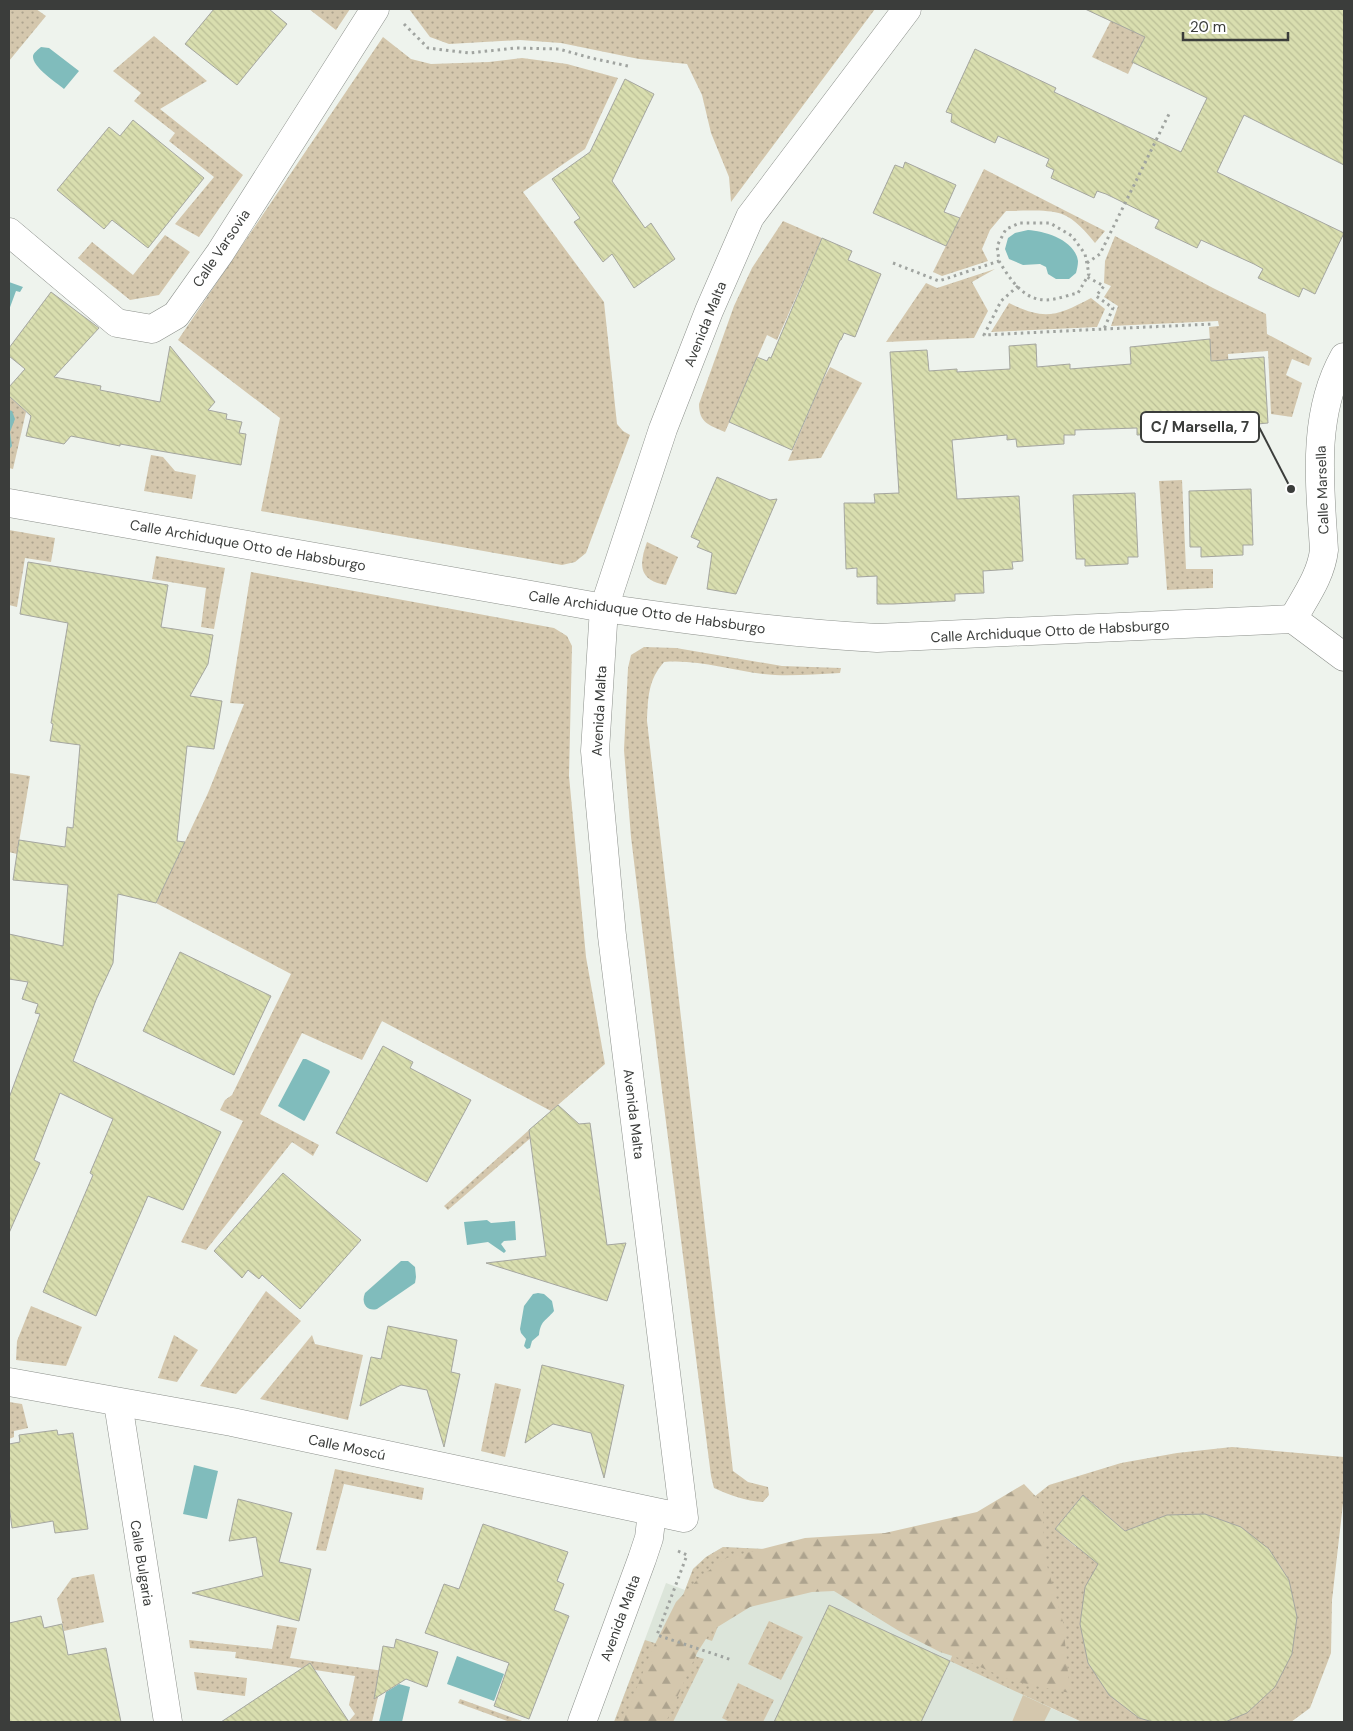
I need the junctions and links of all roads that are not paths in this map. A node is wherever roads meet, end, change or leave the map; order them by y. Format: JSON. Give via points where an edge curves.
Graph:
{"nodes":[{"id":1,"x":376,"y":9,"type":"edge"},
{"id":2,"x":907,"y":9,"type":"edge"},
{"id":3,"x":9,"y":232,"type":"edge"},
{"id":4,"x":1344,"y":357,"type":"edge"},
{"id":5,"x":9,"y":503,"type":"edge"},
{"id":6,"x":604,"y":608,"type":"junction"},
{"id":7,"x":1292,"y":620,"type":"junction"},
{"id":8,"x":1344,"y":657,"type":"edge"},
{"id":9,"x":9,"y":1382,"type":"edge"},
{"id":10,"x":118,"y":1403,"type":"junction"},
{"id":11,"x":652,"y":1512,"type":"junction"},
{"id":12,"x":684,"y":1518,"type":"joint"},
{"id":13,"x":168,"y":1722,"type":"edge"},
{"id":14,"x":582,"y":1722,"type":"edge"}],
"edges":[{"from":1,"to":3,"type":"street","name":"Calle Varsovia","via":[[220,253],[176,315],[152,329],[117,323]]},
{"from":2,"to":6,"type":"street","name":"Avenida Malta","via":[[750,217],[663,429]]},
{"from":4,"to":7,"type":"street","name":"Calle Marsella","via":[[1336,371],[1329,397],[1319,452],[1323,561]]},
{"from":5,"to":6,"type":"street","name":"Calle Archiduque Otto de Habsburgo"},
{"from":6,"to":7,"type":"street","name":"Calle Archiduque Otto de Habsburgo","via":[[772,630],[876,638]]},
{"from":6,"to":12,"type":"street","name":"Avenida Malta","via":[[595,751],[612,936]]},
{"from":7,"to":8,"type":"street"},
{"from":9,"to":10,"type":"street","name":"Calle Moscú"},
{"from":10,"to":11,"type":"street","name":"Calle Moscú","via":[[232,1422]]},
{"from":10,"to":13,"type":"street","name":"Calle Bulgaria"},
{"from":11,"to":12,"type":"street","name":"Calle Moscú"},
{"from":11,"to":14,"type":"street","name":"Avenida Malta","via":[[642,1559]]}]}
